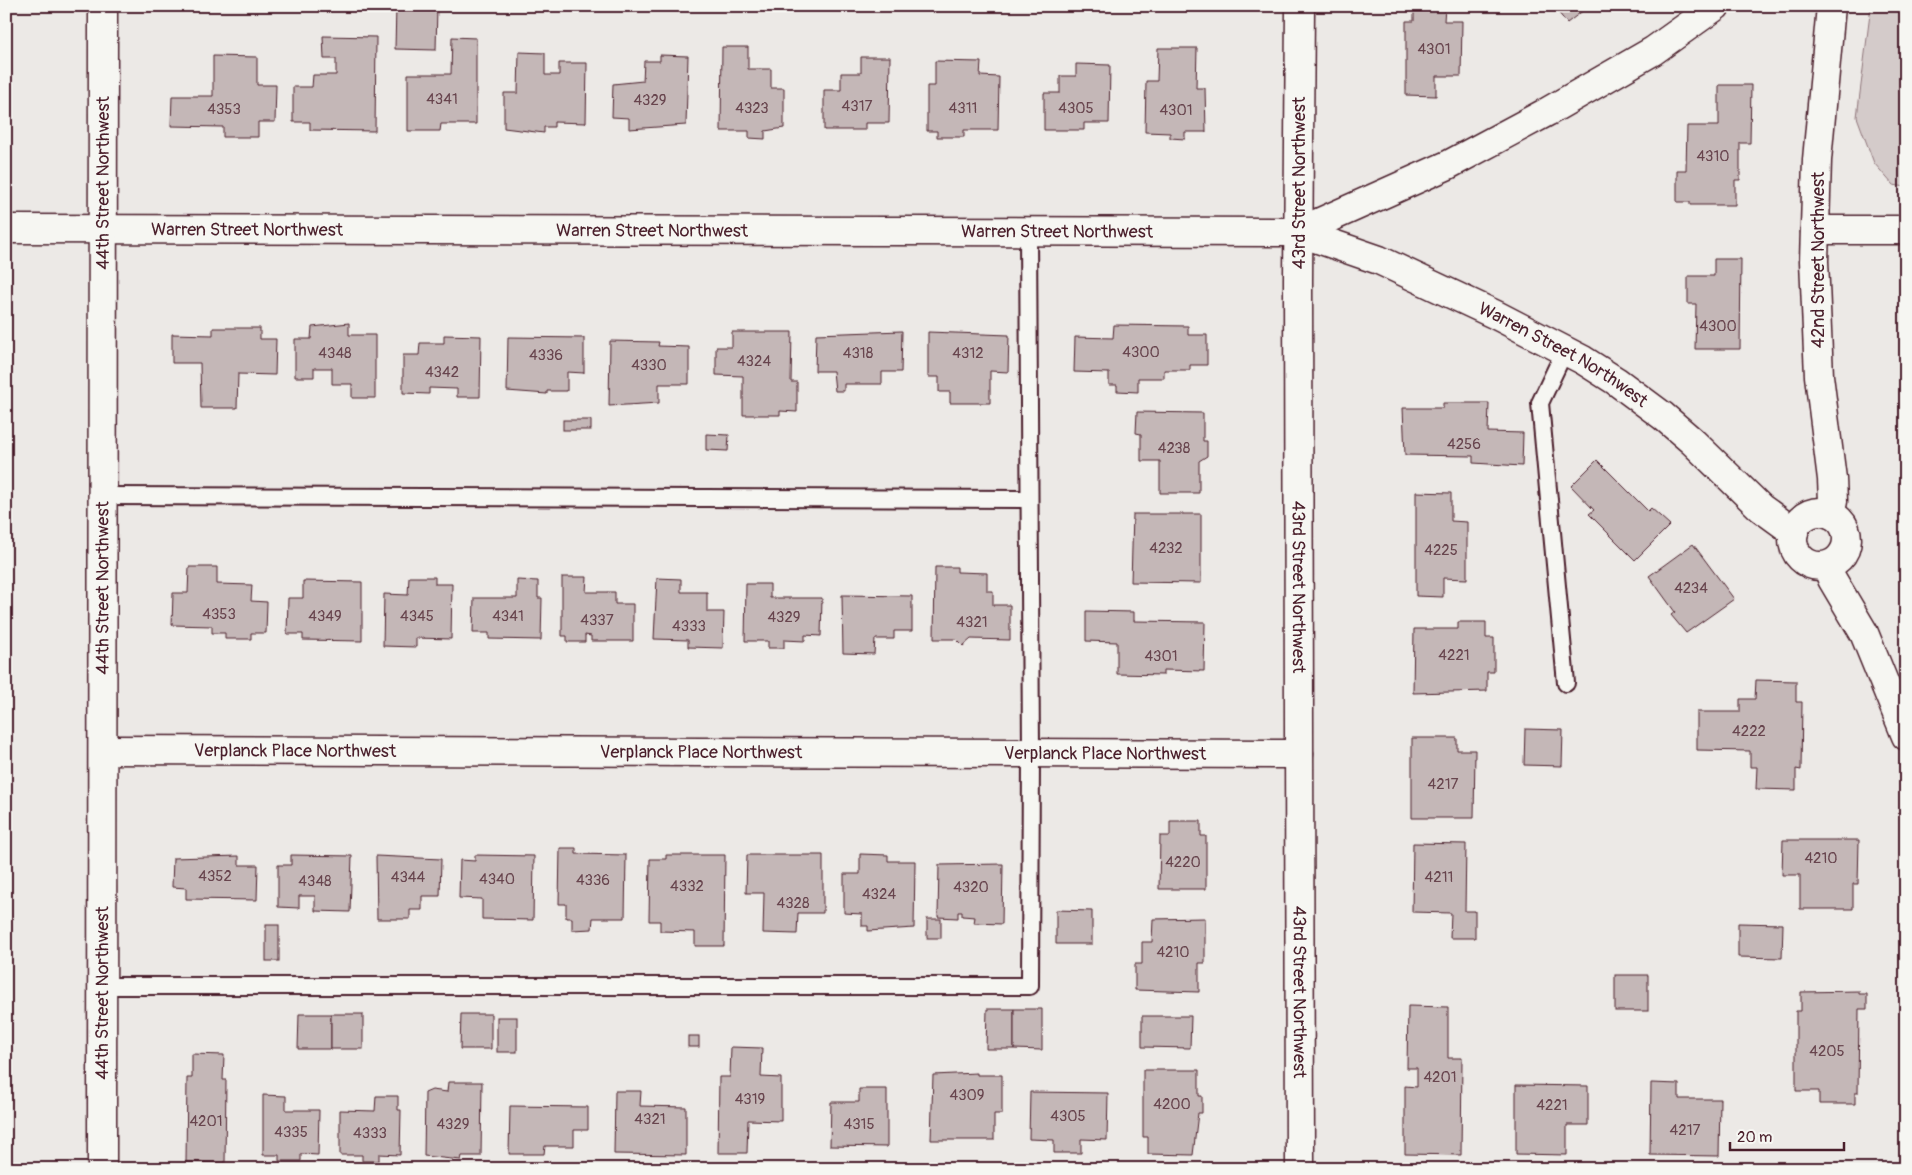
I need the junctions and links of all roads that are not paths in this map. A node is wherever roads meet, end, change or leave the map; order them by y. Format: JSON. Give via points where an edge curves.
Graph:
{"nodes":[{"id":1,"x":103,"y":6,"type":"edge"},
{"id":2,"x":1300,"y":6,"type":"edge"},
{"id":3,"x":1716,"y":6,"type":"edge"},
{"id":4,"x":1831,"y":6,"type":"edge"},
{"id":5,"x":6,"y":230,"type":"edge"},
{"id":6,"x":103,"y":230,"type":"junction"},
{"id":7,"x":1815,"y":230,"type":"junction"},
{"id":8,"x":1906,"y":230,"type":"edge"},
{"id":9,"x":1028,"y":231,"type":"junction"},
{"id":10,"x":1298,"y":232,"type":"junction"},
{"id":11,"x":1565,"y":350,"type":"junction"},
{"id":12,"x":103,"y":496,"type":"junction"},
{"id":13,"x":1028,"y":500,"type":"junction"},
{"id":14,"x":1830,"y":514,"type":"junction"},
{"id":15,"x":1794,"y":532,"type":"junction"},
{"id":16,"x":1827,"y":566,"type":"junction"},
{"id":17,"x":1566,"y":683,"type":"dead end"},
{"id":18,"x":1906,"y":736,"type":"edge"},
{"id":19,"x":103,"y":750,"type":"junction"},
{"id":20,"x":1031,"y":753,"type":"junction"},
{"id":21,"x":1299,"y":754,"type":"junction"},
{"id":22,"x":102,"y":986,"type":"junction"},
{"id":23,"x":102,"y":1169,"type":"edge"},
{"id":24,"x":1300,"y":1169,"type":"edge"}],
"edges":[{"from":1,"to":6,"type":"street","name":"44th Street Northwest"},
{"from":2,"to":10,"type":"street","name":"43rd Street Northwest"},
{"from":3,"to":10,"type":"street","name":"Warren Street Northwest","via":[[1653,51],[1547,112],[1448,165]]},
{"from":4,"to":7,"type":"street","name":"42nd Street Northwest","via":[[1817,160]]},
{"from":5,"to":6,"type":"street","name":"Warren Street Northwest"},
{"from":6,"to":9,"type":"street","name":"Warren Street Northwest"},
{"from":6,"to":12,"type":"street","name":"44th Street Northwest"},
{"from":7,"to":8,"type":"street"},
{"from":7,"to":14,"type":"street","name":"42nd Street Northwest","via":[[1819,376],[1832,479]]},
{"from":9,"to":10,"type":"street","name":"Warren Street Northwest"},
{"from":9,"to":13,"type":"lane"},
{"from":10,"to":11,"type":"street","name":"Warren Street Northwest","via":[[1379,260]]},
{"from":10,"to":21,"type":"street","name":"43rd Street Northwest"},
{"from":11,"to":15,"type":"street","name":"Warren Street Northwest","via":[[1616,381],[1663,416],[1761,508]]},
{"from":11,"to":17,"type":"lane","via":[[1540,403]]},
{"from":12,"to":13,"type":"lane"},
{"from":12,"to":19,"type":"street","name":"44th Street Northwest"},
{"from":13,"to":20,"type":"lane"},
{"from":14,"to":15,"type":"street","via":[[1821,512],[1804,517]]},
{"from":14,"to":16,"type":"street","via":[[1844,525],[1848,543],[1840,558]]},
{"from":15,"to":16,"type":"street","via":[[1795,550],[1800,557],[1806,563]]},
{"from":16,"to":18,"type":"street","via":[[1864,633]]},
{"from":19,"to":20,"type":"street","name":"Verplanck Place Northwest"},
{"from":19,"to":22,"type":"street","name":"44th Street Northwest"},
{"from":20,"to":21,"type":"street","name":"Verplanck Place Northwest"},
{"from":20,"to":22,"type":"lane","via":[[1030,986]]},
{"from":21,"to":24,"type":"street","name":"43rd Street Northwest"},
{"from":22,"to":23,"type":"street","name":"44th Street Northwest"}]}
